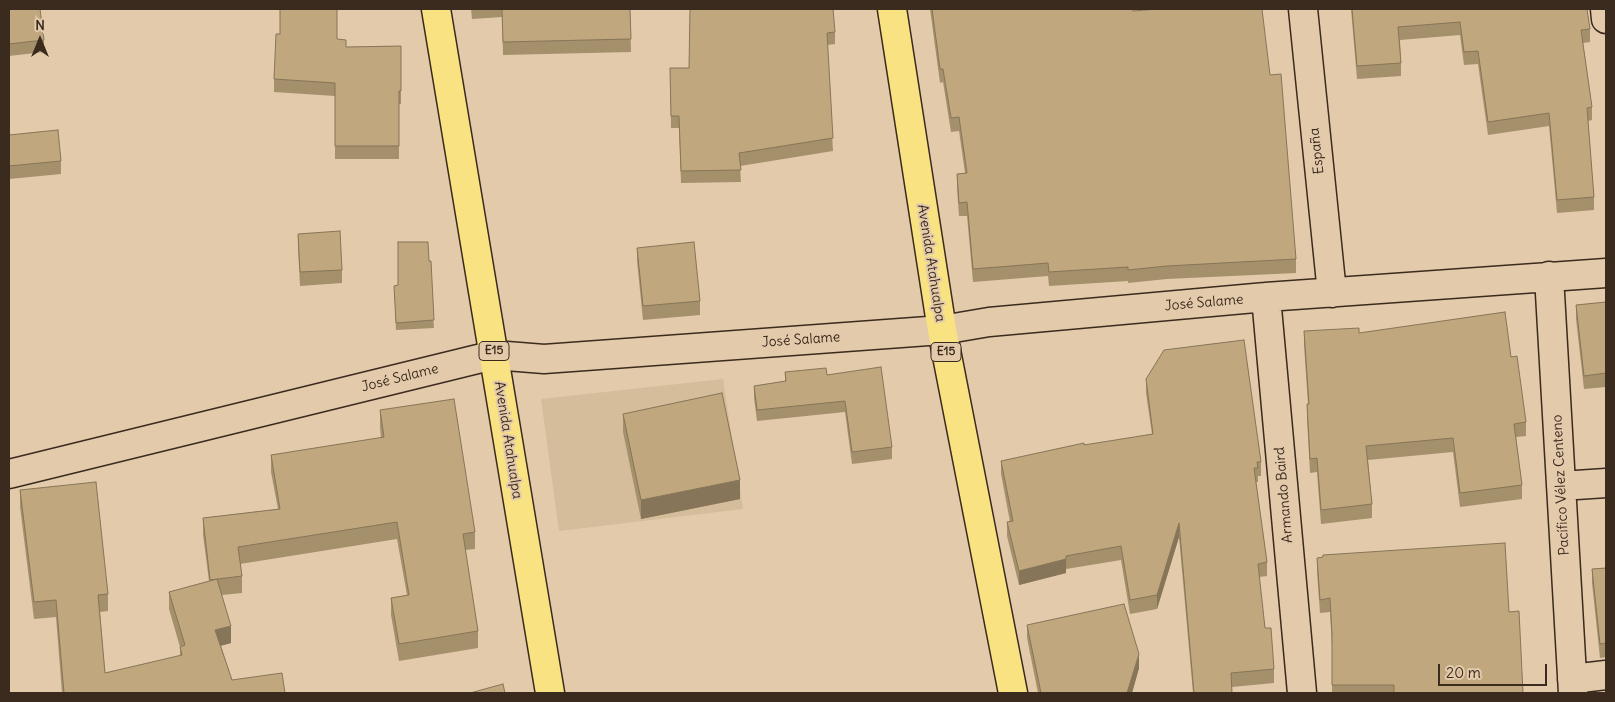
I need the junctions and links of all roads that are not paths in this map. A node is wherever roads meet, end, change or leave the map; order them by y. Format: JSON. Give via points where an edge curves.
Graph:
{"nodes":[{"id":1,"x":436,"y":9,"type":"edge"},
{"id":2,"x":892,"y":9,"type":"edge"},
{"id":3,"x":1303,"y":9,"type":"edge"},
{"id":4,"x":1605,"y":9,"type":"edge"},
{"id":5,"x":1606,"y":19,"type":"edge"},
{"id":6,"x":1606,"y":273,"type":"edge"},
{"id":7,"x":1549,"y":276,"type":"junction"},
{"id":8,"x":1332,"y":293,"type":"junction"},
{"id":9,"x":1266,"y":297,"type":"junction"},
{"id":10,"x":942,"y":330,"type":"junction"},
{"id":11,"x":494,"y":355,"type":"junction"},
{"id":12,"x":9,"y":474,"type":"edge"},
{"id":13,"x":1606,"y":483,"type":"edge"},
{"id":14,"x":1561,"y":486,"type":"junction"},
{"id":15,"x":1606,"y":675,"type":"edge"},
{"id":16,"x":1572,"y":686,"type":"edge"},
{"id":17,"x":550,"y":693,"type":"edge"},
{"id":18,"x":1013,"y":693,"type":"edge"},
{"id":19,"x":1302,"y":693,"type":"edge"}],
"edges":[{"from":1,"to":11,"type":"highway","name":"Avenida Atahualpa","number":"E15"},
{"from":2,"to":10,"type":"highway","name":"Avenida Atahualpa","number":"E15"},
{"from":3,"to":8,"type":"street","name":"España"},
{"from":4,"to":5,"type":"street"},
{"from":6,"to":7,"type":"street","name":"José Salame"},
{"from":7,"to":8,"type":"street","name":"José Salame"},
{"from":7,"to":14,"type":"street","name":"Pacífico Vélez Centeno"},
{"from":8,"to":9,"type":"street","name":"José Salame"},
{"from":9,"to":10,"type":"street","name":"José Salame","via":[[988,322]]},
{"from":9,"to":19,"type":"street","name":"Armando Baird"},
{"from":10,"to":11,"type":"street","name":"José Salame","via":[[544,360]]},
{"from":10,"to":18,"type":"highway","name":"Avenida Atahualpa","number":"E15"},
{"from":11,"to":12,"type":"street","name":"José Salame"},
{"from":11,"to":17,"type":"highway","name":"Avenida Atahualpa","number":"E15"},
{"from":13,"to":14,"type":"street"},
{"from":14,"to":16,"type":"street","name":"Pacífico Vélez Centeno"},
{"from":15,"to":16,"type":"street"}]}
